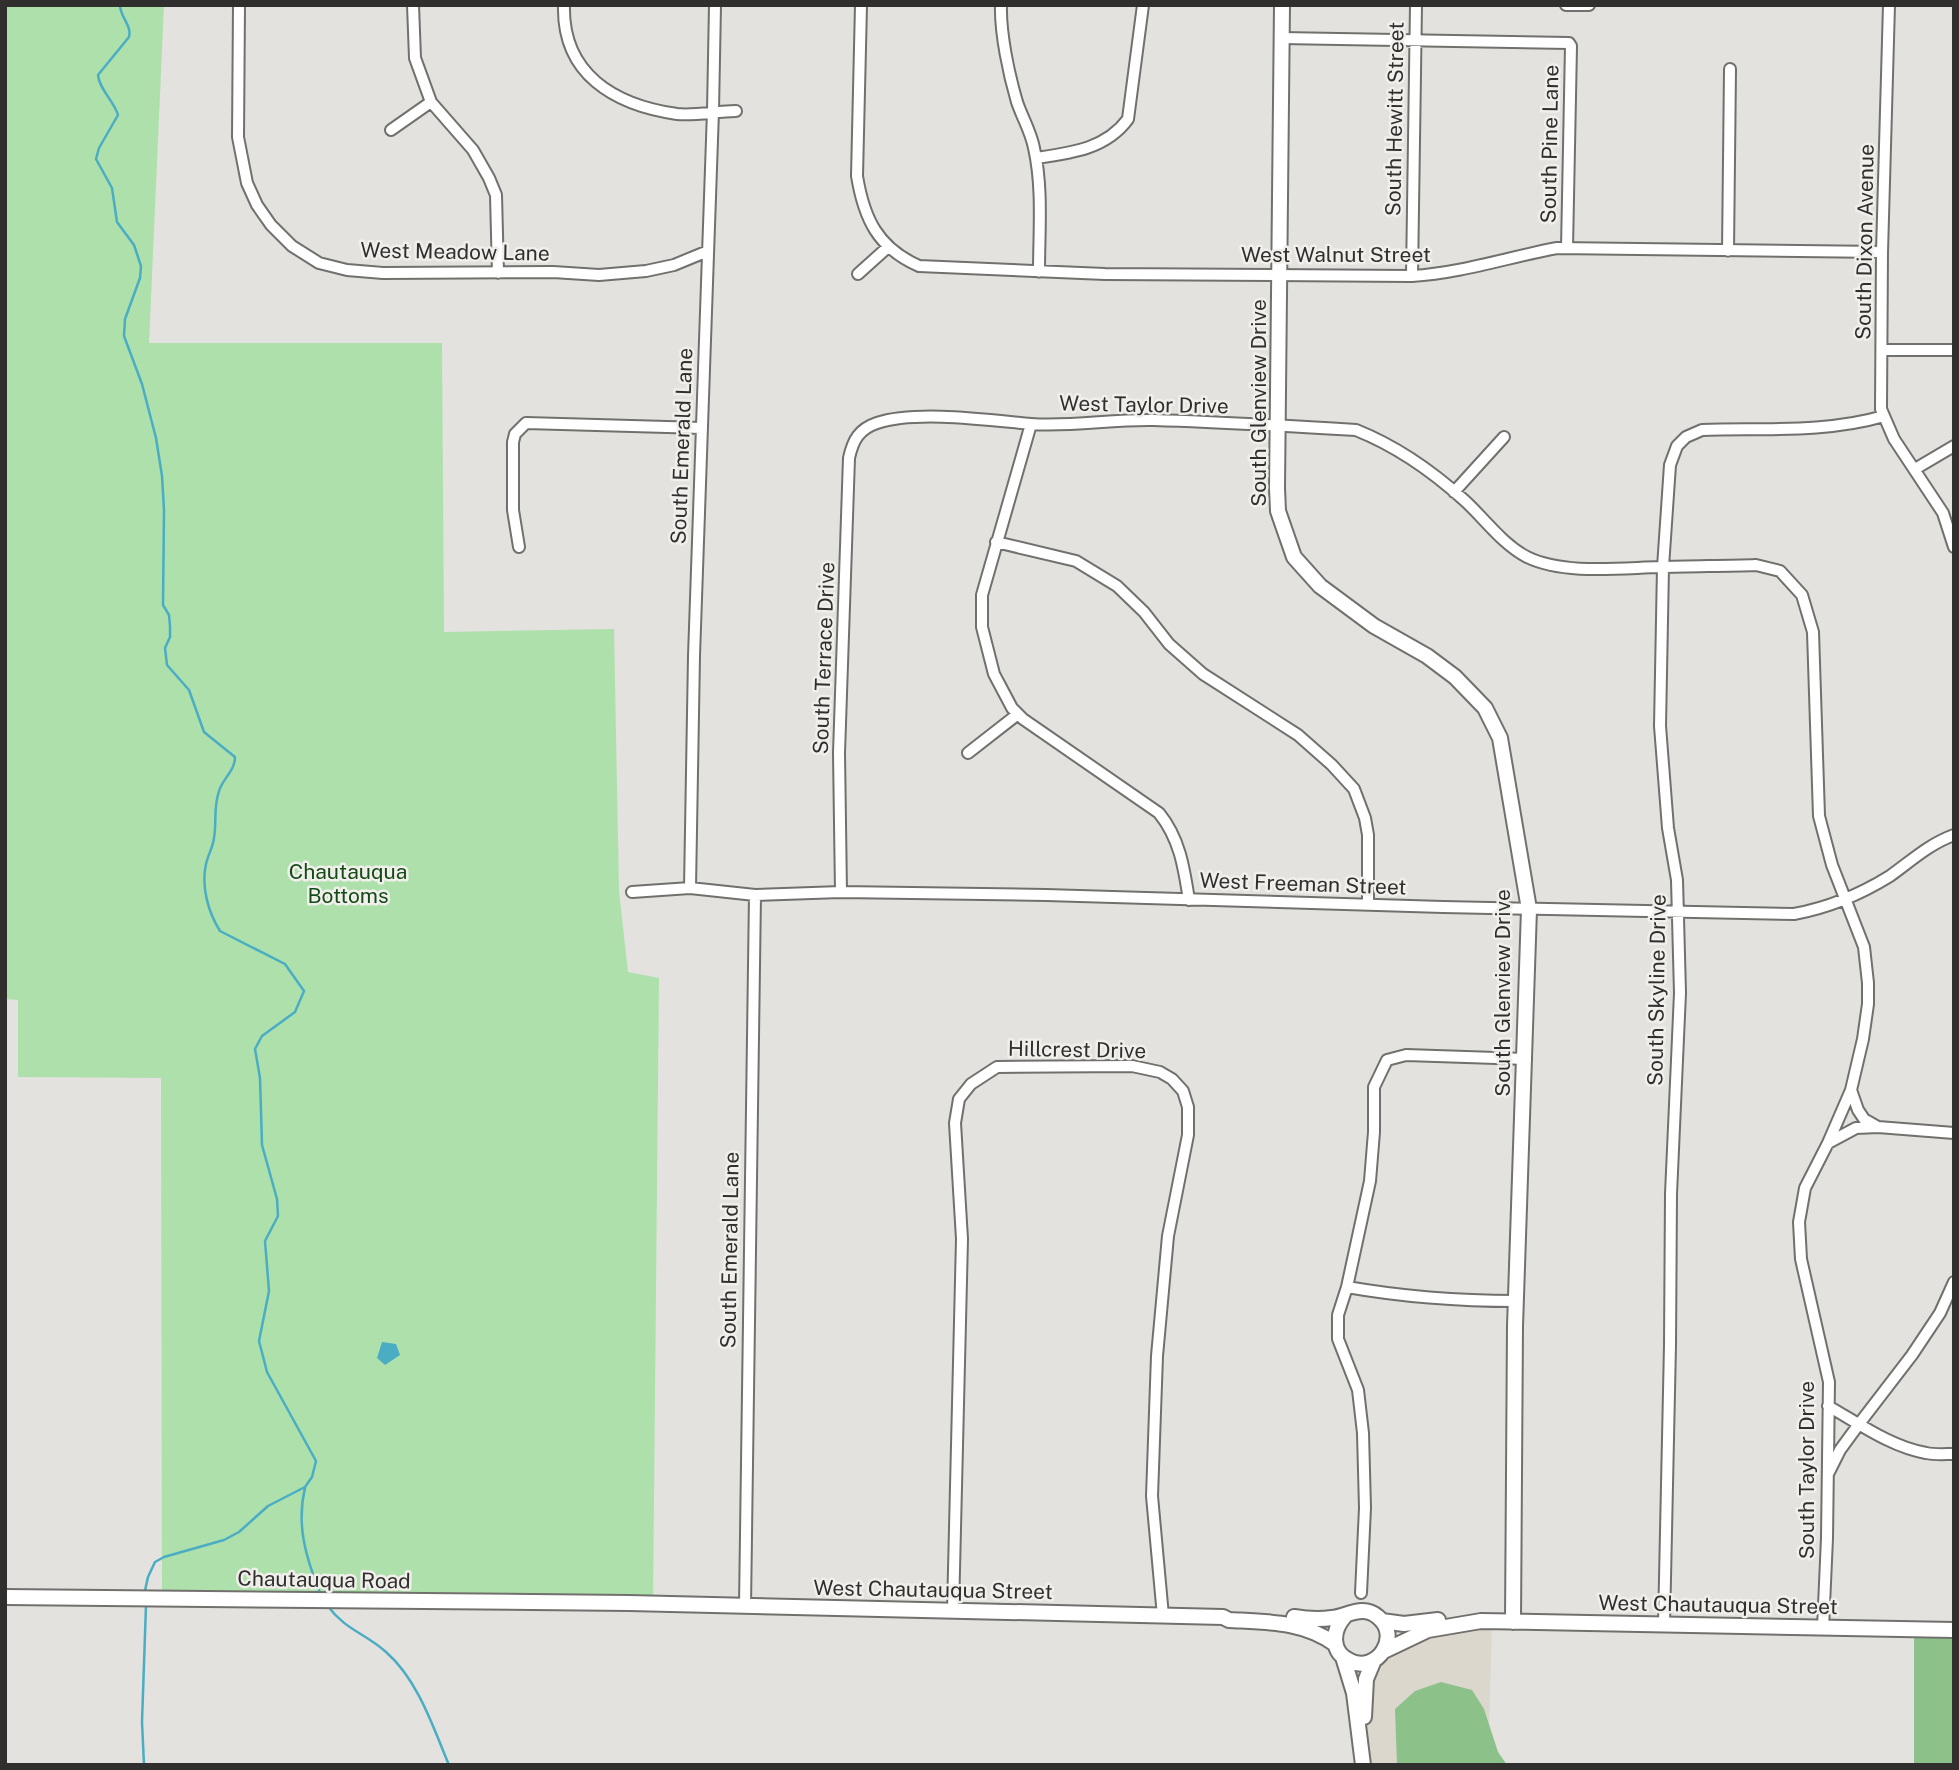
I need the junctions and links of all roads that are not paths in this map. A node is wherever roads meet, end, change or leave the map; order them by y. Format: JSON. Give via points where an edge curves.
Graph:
{"nodes":[{"id":1,"x":239,"y":5,"type":"edge"},
{"id":2,"x":413,"y":5,"type":"edge"},
{"id":3,"x":564,"y":5,"type":"edge"},
{"id":4,"x":715,"y":5,"type":"edge"},
{"id":5,"x":861,"y":5,"type":"edge"},
{"id":6,"x":1001,"y":5,"type":"edge"},
{"id":7,"x":1143,"y":5,"type":"edge"},
{"id":8,"x":1282,"y":5,"type":"edge"},
{"id":9,"x":1416,"y":5,"type":"edge"},
{"id":10,"x":1566,"y":5,"type":"edge"},
{"id":11,"x":1590,"y":5,"type":"edge"},
{"id":12,"x":1889,"y":5,"type":"edge"},
{"id":13,"x":1281,"y":38,"type":"junction"},
{"id":14,"x":1414,"y":39,"type":"junction"},
{"id":15,"x":1730,"y":69,"type":"dead end"},
{"id":16,"x":431,"y":102,"type":"junction"},
{"id":17,"x":713,"y":111,"type":"junction"},
{"id":18,"x":737,"y":111,"type":"dead end"},
{"id":19,"x":391,"y":131,"type":"dead end"},
{"id":20,"x":1036,"y":158,"type":"junction"},
{"id":21,"x":888,"y":247,"type":"junction"},
{"id":22,"x":1567,"y":248,"type":"junction"},
{"id":23,"x":708,"y":251,"type":"junction"},
{"id":24,"x":1728,"y":251,"type":"junction"},
{"id":25,"x":1882,"y":251,"type":"junction"},
{"id":26,"x":1039,"y":272,"type":"junction"},
{"id":27,"x":498,"y":273,"type":"junction"},
{"id":28,"x":858,"y":274,"type":"dead end"},
{"id":29,"x":1280,"y":274,"type":"junction"},
{"id":30,"x":1412,"y":275,"type":"junction"},
{"id":31,"x":1882,"y":349,"type":"junction"},
{"id":32,"x":1954,"y":350,"type":"edge"},
{"id":33,"x":1884,"y":416,"type":"junction"},
{"id":34,"x":1031,"y":424,"type":"junction"},
{"id":35,"x":1278,"y":427,"type":"junction"},
{"id":36,"x":702,"y":428,"type":"junction"},
{"id":37,"x":862,"y":429,"type":"joint"},
{"id":38,"x":1504,"y":437,"type":"dead end"},
{"id":39,"x":1954,"y":446,"type":"edge"},
{"id":40,"x":1915,"y":469,"type":"junction"},
{"id":41,"x":1454,"y":492,"type":"junction"},
{"id":42,"x":996,"y":542,"type":"junction"},
{"id":43,"x":519,"y":547,"type":"dead end"},
{"id":44,"x":1954,"y":547,"type":"edge"},
{"id":45,"x":1662,"y":567,"type":"junction"},
{"id":46,"x":1018,"y":714,"type":"junction"},
{"id":47,"x":968,"y":753,"type":"dead end"},
{"id":48,"x":1954,"y":835,"type":"edge"},
{"id":49,"x":690,"y":888,"type":"junction"},
{"id":50,"x":841,"y":891,"type":"junction"},
{"id":51,"x":632,"y":892,"type":"dead end"},
{"id":52,"x":755,"y":895,"type":"junction"},
{"id":53,"x":1846,"y":898,"type":"junction"},
{"id":54,"x":1189,"y":900,"type":"junction"},
{"id":55,"x":1368,"y":905,"type":"junction"},
{"id":56,"x":1529,"y":909,"type":"junction"},
{"id":57,"x":1679,"y":913,"type":"junction"},
{"id":58,"x":1526,"y":1059,"type":"junction"},
{"id":59,"x":1851,"y":1090,"type":"junction"},
{"id":60,"x":1878,"y":1127,"type":"junction"},
{"id":61,"x":1954,"y":1133,"type":"edge"},
{"id":62,"x":1828,"y":1143,"type":"junction"},
{"id":63,"x":1954,"y":1282,"type":"edge"},
{"id":64,"x":1347,"y":1287,"type":"junction"},
{"id":65,"x":1516,"y":1301,"type":"junction"},
{"id":66,"x":1828,"y":1406,"type":"junction"},
{"id":67,"x":1859,"y":1423,"type":"junction"},
{"id":68,"x":1954,"y":1454,"type":"edge"},
{"id":69,"x":1827,"y":1475,"type":"junction"},
{"id":70,"x":1361,"y":1593,"type":"dead end"},
{"id":71,"x":5,"y":1597,"type":"edge"},
{"id":72,"x":642,"y":1604,"type":"joint"},
{"id":73,"x":745,"y":1606,"type":"junction"},
{"id":74,"x":953,"y":1611,"type":"junction"},
{"id":75,"x":1163,"y":1616,"type":"junction"},
{"id":76,"x":1345,"y":1616,"type":"junction"},
{"id":77,"x":1223,"y":1617,"type":"junction"},
{"id":78,"x":1382,"y":1621,"type":"junction"},
{"id":79,"x":1481,"y":1621,"type":"junction"},
{"id":80,"x":1513,"y":1622,"type":"junction"},
{"id":81,"x":1664,"y":1625,"type":"junction"},
{"id":82,"x":1823,"y":1628,"type":"junction"},
{"id":83,"x":1954,"y":1630,"type":"edge"},
{"id":84,"x":1335,"y":1644,"type":"junction"},
{"id":85,"x":1379,"y":1656,"type":"junction"},
{"id":86,"x":1343,"y":1657,"type":"junction"},
{"id":87,"x":1363,"y":1761,"type":"edge"}],
"edges":[{"from":1,"to":27,"type":"street","name":"West Meadow Lane","via":[[241,162],[257,205],[286,240],[319,263],[347,270]]},
{"from":2,"to":16,"type":"street","via":[[415,58]]},
{"from":3,"to":17,"type":"street","via":[[568,44],[581,67],[605,89],[636,105],[679,114]]},
{"from":4,"to":17,"type":"street","name":"South Emerald Lane"},
{"from":5,"to":21,"type":"street","via":[[857,176],[869,220]]},
{"from":6,"to":20,"type":"street","via":[[1017,101]]},
{"from":7,"to":20,"type":"street","via":[[1128,119],[1108,140],[1071,153]]},
{"from":8,"to":13,"type":"street","name":"South Glenview Drive"},
{"from":9,"to":14,"type":"street","name":"South Hewitt Street"},
{"from":10,"to":11,"type":"street"},
{"from":12,"to":25,"type":"street","name":"South Dixon Avenue"},
{"from":13,"to":14,"type":"street"},
{"from":13,"to":29,"type":"street","name":"South Glenview Drive"},
{"from":14,"to":22,"type":"street","name":"South Pine Lane","via":[[1569,43]]},
{"from":14,"to":30,"type":"street","name":"South Hewitt Street"},
{"from":15,"to":24,"type":"street"},
{"from":16,"to":19,"type":"street"},
{"from":16,"to":27,"type":"street","via":[[473,150],[496,195]]},
{"from":17,"to":18,"type":"street"},
{"from":17,"to":23,"type":"street","name":"South Emerald Lane"},
{"from":20,"to":26,"type":"street"},
{"from":21,"to":26,"type":"street","name":"West Walnut Street","via":[[913,264]]},
{"from":21,"to":28,"type":"street"},
{"from":22,"to":24,"type":"street","name":"West Walnut Street"},
{"from":22,"to":30,"type":"street","name":"West Walnut Street","via":[[1444,274]]},
{"from":23,"to":27,"type":"street","name":"West Meadow Lane","via":[[646,271]]},
{"from":23,"to":36,"type":"street","name":"South Emerald Lane"},
{"from":24,"to":25,"type":"street","name":"West Walnut Street"},
{"from":25,"to":31,"type":"street","name":"South Dixon Avenue"},
{"from":26,"to":29,"type":"street","name":"West Walnut Street"},
{"from":29,"to":30,"type":"street","name":"West Walnut Street"},
{"from":29,"to":35,"type":"street","name":"South Glenview Drive"},
{"from":31,"to":32,"type":"street"},
{"from":31,"to":33,"type":"street","name":"South Dixon Avenue"},
{"from":33,"to":40,"type":"street","name":"South Dixon Avenue"},
{"from":33,"to":45,"type":"street","name":"South Skyline Drive","via":[[1854,425],[1702,430],[1686,437],[1674,449],[1670,465]]},
{"from":34,"to":35,"type":"street","name":"West Taylor Drive","via":[[1153,420]]},
{"from":34,"to":37,"type":"street","name":"West Taylor Drive","via":[[945,417],[897,419]]},
{"from":34,"to":42,"type":"street"},
{"from":35,"to":41,"type":"street","name":"West Taylor Drive","via":[[1356,430],[1407,456]]},
{"from":35,"to":56,"type":"street","name":"South Glenview Drive","via":[[1278,511],[1294,557],[1320,586],[1455,677],[1489,715],[1500,738]]},
{"from":36,"to":43,"type":"street","via":[[526,423],[513,442],[513,510]]},
{"from":36,"to":49,"type":"street","name":"South Emerald Lane"},
{"from":37,"to":50,"type":"street","name":"South Terrace Drive","via":[[849,458],[839,753]]},
{"from":38,"to":41,"type":"street"},
{"from":39,"to":40,"type":"street"},
{"from":40,"to":44,"type":"street","name":"South Dixon Avenue","via":[[1943,513]]},
{"from":41,"to":45,"type":"street","name":"West Taylor Drive","via":[[1511,547],[1528,557],[1588,569]]},
{"from":42,"to":46,"type":"street","via":[[982,595],[982,628],[994,674]]},
{"from":42,"to":55,"type":"street","via":[[1076,561],[1117,586],[1168,644],[1203,674],[1298,735],[1332,765],[1354,789],[1365,817]]},
{"from":45,"to":53,"type":"street","name":"West Taylor Drive","via":[[1768,566],[1780,571],[1802,595],[1811,624],[1816,673],[1819,816]]},
{"from":45,"to":57,"type":"street","name":"South Skyline Drive","via":[[1660,726]]},
{"from":46,"to":47,"type":"street"},
{"from":46,"to":54,"type":"street","via":[[1159,813],[1177,842]]},
{"from":48,"to":53,"type":"street","name":"West Freeman Street"},
{"from":49,"to":51,"type":"street","name":"West Freeman Street"},
{"from":49,"to":52,"type":"street","name":"West Freeman Street"},
{"from":50,"to":52,"type":"street","name":"West Freeman Street"},
{"from":50,"to":54,"type":"street","name":"West Freeman Street"},
{"from":52,"to":73,"type":"street","name":"South Emerald Lane"},
{"from":53,"to":57,"type":"street","name":"West Freeman Street","via":[[1794,914]]},
{"from":53,"to":59,"type":"street","via":[[1864,947],[1868,983],[1863,1039]]},
{"from":54,"to":55,"type":"street","name":"West Freeman Street"},
{"from":55,"to":56,"type":"street","name":"West Freeman Street"},
{"from":56,"to":57,"type":"street","name":"West Freeman Street"},
{"from":56,"to":58,"type":"street","name":"South Glenview Drive"},
{"from":57,"to":81,"type":"street","name":"South Skyline Drive"},
{"from":58,"to":64,"type":"street","via":[[1406,1055],[1387,1060],[1374,1087],[1370,1181]]},
{"from":58,"to":65,"type":"street","name":"South Glenview Drive"},
{"from":59,"to":60,"type":"street","via":[[1864,1119]]},
{"from":59,"to":62,"type":"street","name":"South Taylor Drive"},
{"from":60,"to":61,"type":"street"},
{"from":60,"to":62,"type":"street","via":[[1856,1128]]},
{"from":62,"to":66,"type":"street","name":"South Taylor Drive","via":[[1805,1188],[1798,1223],[1801,1259],[1829,1382]]},
{"from":63,"to":67,"type":"street","via":[[1913,1354]]},
{"from":64,"to":65,"type":"street","via":[[1400,1297]]},
{"from":64,"to":70,"type":"street","via":[[1338,1315],[1338,1339],[1358,1390],[1363,1433]]},
{"from":65,"to":80,"type":"street","name":"South Glenview Drive"},
{"from":66,"to":67,"type":"street"},
{"from":66,"to":69,"type":"street","name":"South Taylor Drive"},
{"from":67,"to":68,"type":"street","via":[[1912,1449]]},
{"from":67,"to":69,"type":"street"},
{"from":69,"to":82,"type":"street","name":"South Taylor Drive"},
{"from":71,"to":72,"type":"street","name":"Chautauqua Road"},
{"from":72,"to":73,"type":"street","name":"West Chautauqua Street"},
{"from":73,"to":74,"type":"street","name":"West Chautauqua Street"},
{"from":74,"to":75,"type":"street","name":"West Chautauqua Street"},
{"from":74,"to":75,"type":"street","name":"Hillcrest Drive","via":[[962,1239],[955,1123],[959,1099],[971,1084],[997,1067],[1132,1066],[1172,1079],[1183,1091],[1188,1107],[1188,1135],[1168,1236],[1156,1370],[1152,1496]]},
{"from":75,"to":77,"type":"street","name":"West Chautauqua Street"},
{"from":76,"to":77,"type":"street","name":"West Chautauqua Street"},
{"from":76,"to":78,"type":"street","name":"West Chautauqua Street","via":[[1364,1611]]},
{"from":76,"to":84,"type":"street","via":[[1336,1629]]},
{"from":77,"to":84,"type":"street","name":"West Chautauqua Street","via":[[1302,1627]]},
{"from":78,"to":79,"type":"street","name":"West Chautauqua Street"},
{"from":78,"to":85,"type":"street","via":[[1388,1637]]},
{"from":79,"to":80,"type":"street","name":"West Chautauqua Street"},
{"from":79,"to":85,"type":"street","name":"West Chautauqua Street","via":[[1428,1630]]},
{"from":80,"to":81,"type":"street","name":"West Chautauqua Street"},
{"from":81,"to":82,"type":"street","name":"West Chautauqua Street"},
{"from":82,"to":83,"type":"street","name":"West Chautauqua Street"},
{"from":84,"to":86,"type":"street"},
{"from":85,"to":86,"type":"street","via":[[1359,1664]]},
{"from":85,"to":87,"type":"street","via":[[1365,1686]]},
{"from":86,"to":87,"type":"street","via":[[1354,1693]]}]}
